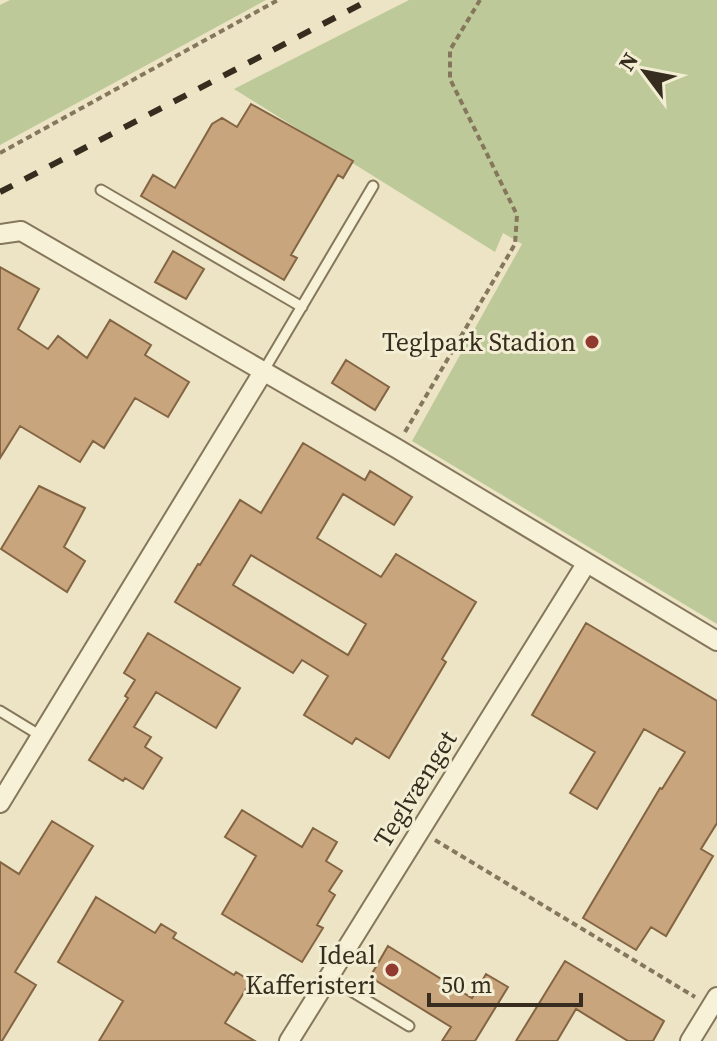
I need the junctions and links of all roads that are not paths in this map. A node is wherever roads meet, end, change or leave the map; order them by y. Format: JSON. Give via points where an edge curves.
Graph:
{"nodes":[{"id":1,"x":373,"y":186,"type":"dead end"},
{"id":2,"x":101,"y":190,"type":"dead end"},
{"id":3,"x":0,"y":234,"type":"edge"},
{"id":4,"x":302,"y":307,"type":"junction"},
{"id":5,"x":263,"y":372,"type":"junction"},
{"id":6,"x":586,"y":564,"type":"junction"},
{"id":7,"x":717,"y":641,"type":"edge"},
{"id":8,"x":0,"y":711,"type":"edge"},
{"id":9,"x":41,"y":736,"type":"junction"},
{"id":10,"x":0,"y":803,"type":"edge"},
{"id":11,"x":328,"y":977,"type":"junction"},
{"id":12,"x":714,"y":1002,"type":"edge"},
{"id":13,"x":409,"y":1026,"type":"dead end"},
{"id":14,"x":289,"y":1041,"type":"edge"},
{"id":15,"x":690,"y":1041,"type":"edge"}],
"edges":[{"from":1,"to":4,"type":"lane"},
{"from":2,"to":4,"type":"lane"},
{"from":3,"to":5,"type":"street","via":[[21,231]]},
{"from":4,"to":5,"type":"lane"},
{"from":5,"to":6,"type":"street"},
{"from":5,"to":9,"type":"street"},
{"from":6,"to":7,"type":"street"},
{"from":6,"to":11,"type":"street","name":"Teglvænget"},
{"from":8,"to":9,"type":"lane"},
{"from":9,"to":10,"type":"street"},
{"from":11,"to":13,"type":"lane"},
{"from":11,"to":14,"type":"street","name":"Teglvænget"},
{"from":12,"to":15,"type":"street"}]}
